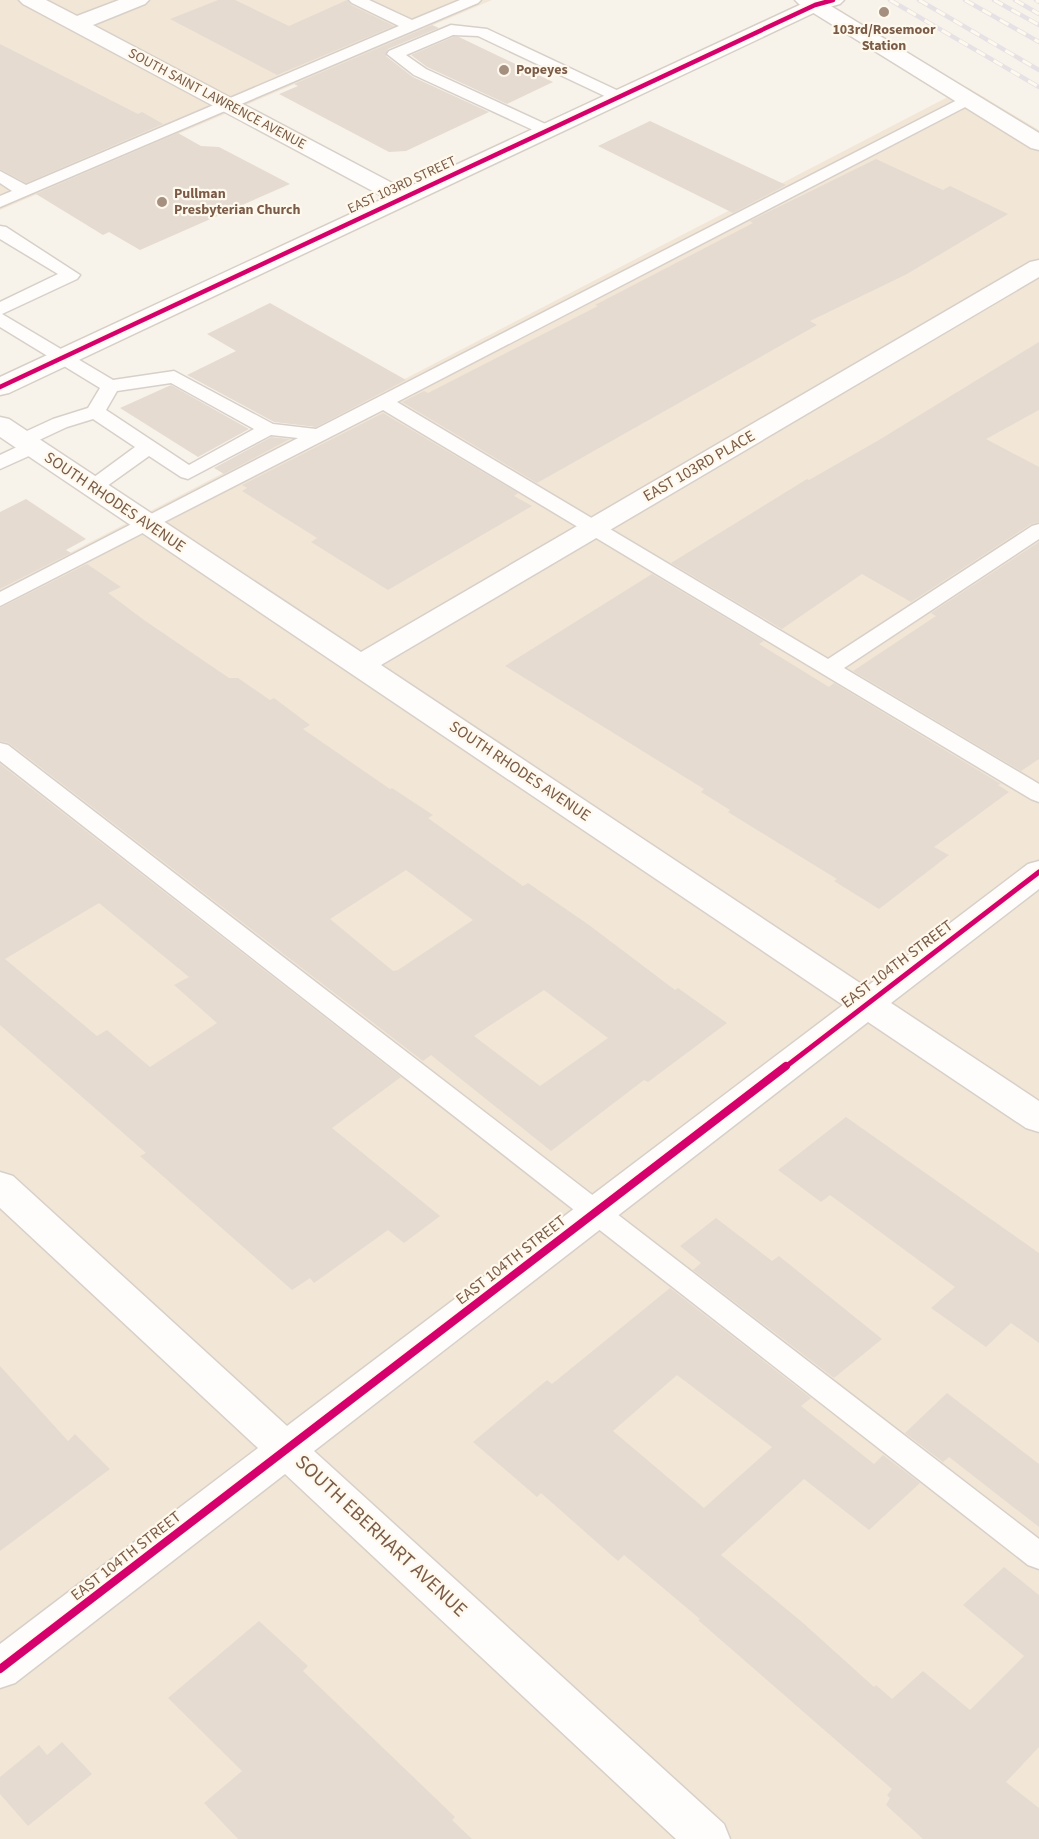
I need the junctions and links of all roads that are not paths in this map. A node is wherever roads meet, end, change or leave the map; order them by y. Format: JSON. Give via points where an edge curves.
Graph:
{"nodes":[{"id":1,"x":30,"y":0,"type":"edge"},
{"id":2,"x":138,"y":0,"type":"edge"},
{"id":3,"x":357,"y":0,"type":"edge"},
{"id":4,"x":473,"y":0,"type":"edge"},
{"id":5,"x":818,"y":1,"type":"edge"},
{"id":6,"x":76,"y":24,"type":"junction"},
{"id":7,"x":412,"y":26,"type":"junction"},
{"id":8,"x":620,"y":97,"type":"junction"},
{"id":9,"x":967,"y":100,"type":"junction"},
{"id":10,"x":228,"y":105,"type":"junction"},
{"id":11,"x":546,"y":131,"type":"junction"},
{"id":12,"x":1039,"y":143,"type":"edge"},
{"id":13,"x":0,"y":176,"type":"edge"},
{"id":14,"x":25,"y":191,"type":"junction"},
{"id":15,"x":403,"y":198,"type":"junction"},
{"id":16,"x":0,"y":202,"type":"edge"},
{"id":17,"x":0,"y":231,"type":"edge"},
{"id":18,"x":1039,"y":267,"type":"edge"},
{"id":19,"x":0,"y":309,"type":"edge"},
{"id":20,"x":0,"y":319,"type":"edge"},
{"id":21,"x":61,"y":358,"type":"junction"},
{"id":22,"x":110,"y":386,"type":"junction"},
{"id":23,"x":0,"y":387,"type":"edge"},
{"id":24,"x":383,"y":402,"type":"junction"},
{"id":25,"x":96,"y":412,"type":"junction"},
{"id":26,"x":268,"y":429,"type":"junction"},
{"id":27,"x":318,"y":435,"type":"junction"},
{"id":28,"x":19,"y":437,"type":"edge"},
{"id":29,"x":148,"y":447,"type":"junction"},
{"id":30,"x":0,"y":463,"type":"edge"},
{"id":31,"x":93,"y":487,"type":"junction"},
{"id":32,"x":148,"y":523,"type":"junction"},
{"id":33,"x":595,"y":527,"type":"junction"},
{"id":34,"x":1039,"y":530,"type":"edge"},
{"id":35,"x":0,"y":600,"type":"edge"},
{"id":36,"x":360,"y":664,"type":"junction"},
{"id":37,"x":829,"y":668,"type":"junction"},
{"id":38,"x":0,"y":750,"type":"edge"},
{"id":39,"x":1039,"y":794,"type":"edge"},
{"id":40,"x":1039,"y":872,"type":"edge"},
{"id":41,"x":868,"y":1003,"type":"junction"},
{"id":42,"x":1039,"y":1119,"type":"edge"},
{"id":43,"x":0,"y":1186,"type":"edge"},
{"id":44,"x":597,"y":1211,"type":"junction"},
{"id":45,"x":287,"y":1449,"type":"junction"},
{"id":46,"x":1039,"y":1556,"type":"edge"},
{"id":47,"x":0,"y":1669,"type":"edge"},
{"id":48,"x":708,"y":1839,"type":"edge"}],
"edges":[{"from":1,"to":6,"type":"street","name":"SOUTH SAINT LAWRENCE AVENUE"},
{"from":2,"to":6,"type":"street"},
{"from":3,"to":7,"type":"lane"},
{"from":4,"to":7,"type":"lane"},
{"from":5,"to":8,"type":"street","name":"EAST 103RD STREET"},
{"from":5,"to":9,"type":"street"},
{"from":6,"to":10,"type":"street","name":"SOUTH SAINT LAWRENCE AVENUE"},
{"from":7,"to":10,"type":"lane"},
{"from":8,"to":11,"type":"street","name":"EAST 103RD STREET"},
{"from":8,"to":11,"type":"lane","via":[[481,32],[451,30],[395,54],[420,72]]},
{"from":9,"to":12,"type":"street"},
{"from":9,"to":24,"type":"lane"},
{"from":10,"to":14,"type":"lane"},
{"from":10,"to":15,"type":"street","name":"SOUTH SAINT LAWRENCE AVENUE"},
{"from":11,"to":15,"type":"street","name":"EAST 103RD STREET"},
{"from":13,"to":14,"type":"lane"},
{"from":14,"to":16,"type":"lane"},
{"from":15,"to":21,"type":"street","name":"EAST 103RD STREET"},
{"from":17,"to":19,"type":"lane","via":[[71,275]]},
{"from":18,"to":33,"type":"street","name":"EAST 103RD PLACE"},
{"from":20,"to":21,"type":"lane"},
{"from":21,"to":22,"type":"lane"},
{"from":21,"to":23,"type":"street","name":"EAST 103RD STREET"},
{"from":22,"to":25,"type":"lane"},
{"from":22,"to":26,"type":"lane","via":[[174,377]]},
{"from":24,"to":27,"type":"lane"},
{"from":24,"to":33,"type":"lane"},
{"from":25,"to":28,"type":"lane"},
{"from":25,"to":29,"type":"lane"},
{"from":26,"to":27,"type":"lane"},
{"from":26,"to":29,"type":"lane","via":[[188,473]]},
{"from":27,"to":32,"type":"lane"},
{"from":28,"to":30,"type":"lane"},
{"from":28,"to":31,"type":"street","name":"SOUTH RHODES AVENUE"},
{"from":29,"to":31,"type":"lane"},
{"from":31,"to":32,"type":"street","name":"SOUTH RHODES AVENUE"},
{"from":32,"to":35,"type":"lane"},
{"from":32,"to":36,"type":"street","name":"SOUTH RHODES AVENUE"},
{"from":33,"to":36,"type":"street","name":"EAST 103RD PLACE"},
{"from":33,"to":37,"type":"lane"},
{"from":34,"to":37,"type":"lane"},
{"from":36,"to":41,"type":"street","name":"SOUTH RHODES AVENUE"},
{"from":37,"to":39,"type":"lane"},
{"from":38,"to":44,"type":"lane"},
{"from":40,"to":41,"type":"street","name":"EAST 104TH STREET"},
{"from":41,"to":42,"type":"street","name":"SOUTH RHODES AVENUE"},
{"from":41,"to":44,"type":"street","name":"EAST 104TH STREET"},
{"from":43,"to":45,"type":"street","name":"SOUTH EBERHART AVENUE"},
{"from":44,"to":45,"type":"street","name":"EAST 104TH STREET"},
{"from":44,"to":46,"type":"lane"},
{"from":45,"to":47,"type":"street","name":"EAST 104TH STREET"},
{"from":45,"to":48,"type":"street","name":"SOUTH EBERHART AVENUE"}]}
